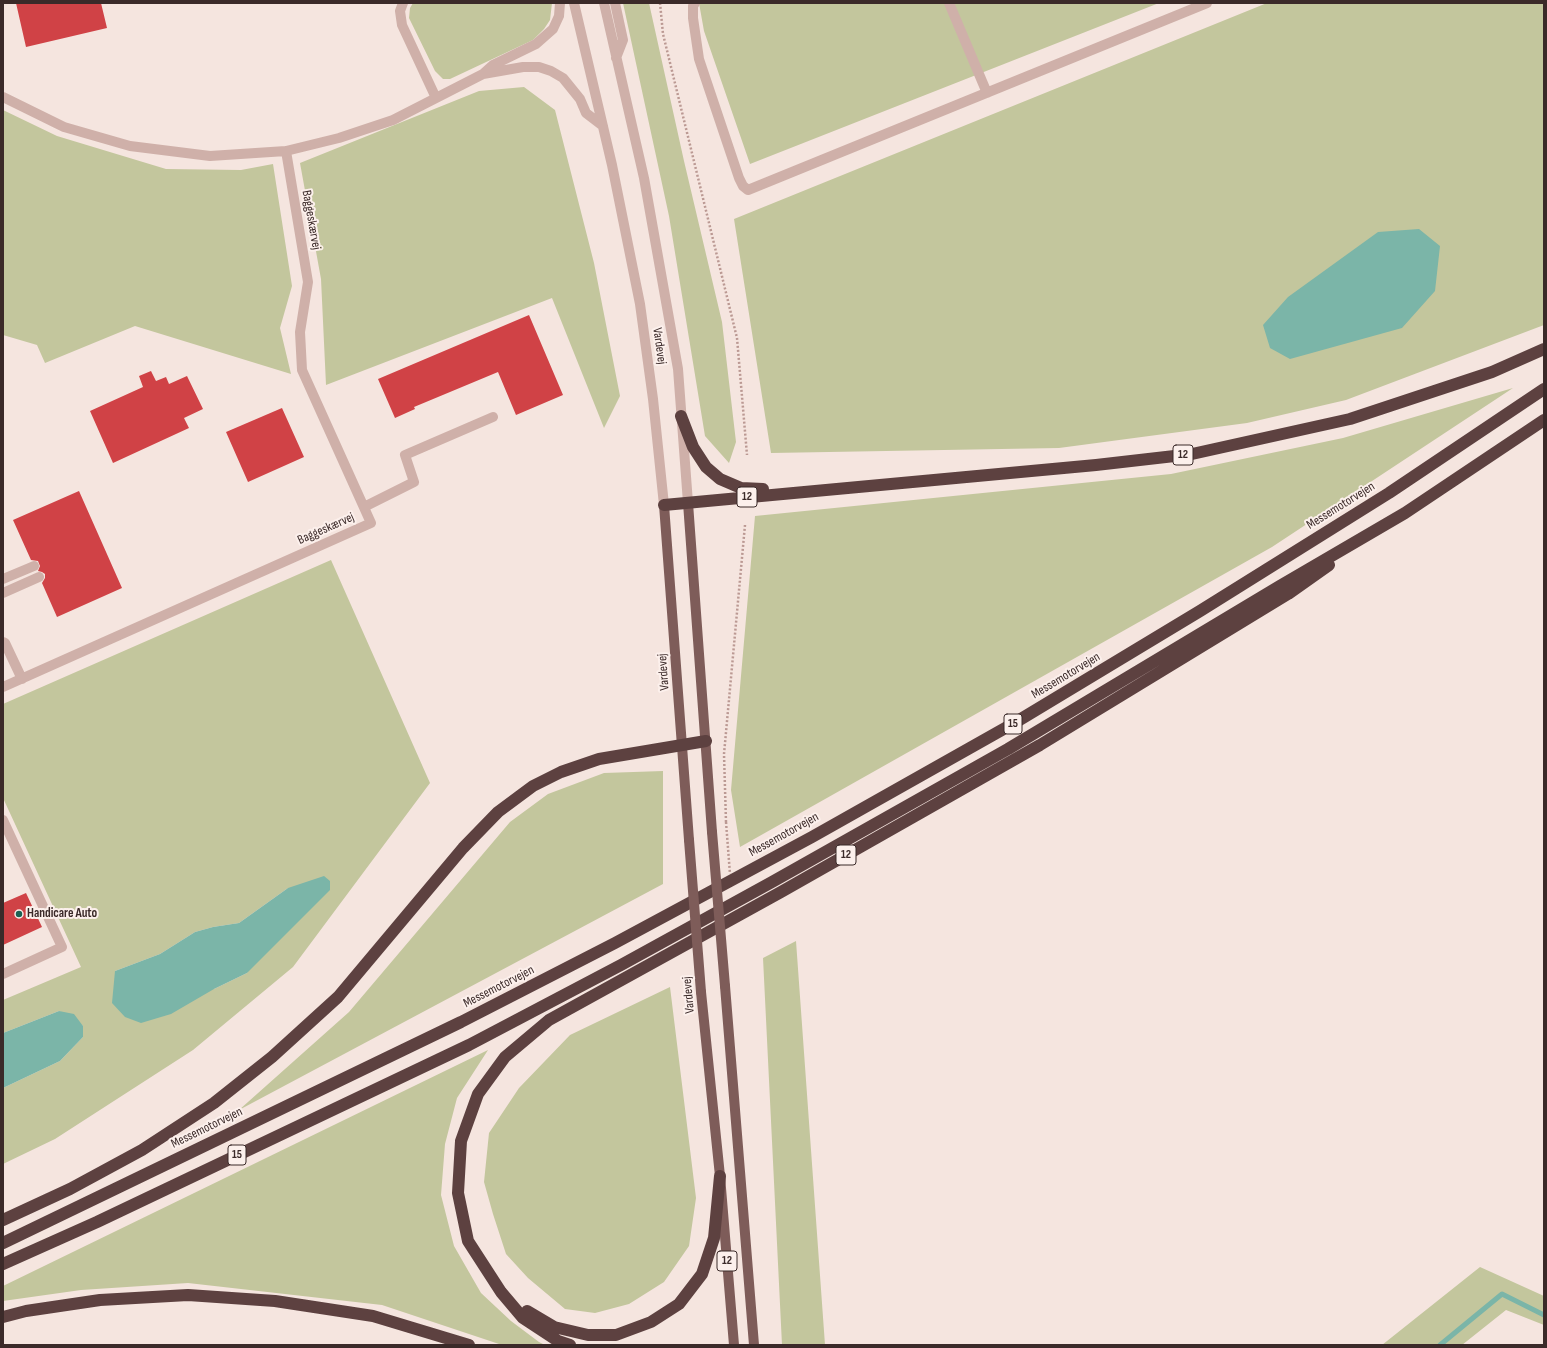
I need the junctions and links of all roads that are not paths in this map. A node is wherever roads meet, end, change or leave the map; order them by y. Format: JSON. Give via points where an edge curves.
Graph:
{"nodes":[{"id":1,"x":403,"y":3,"type":"edge"},
{"id":2,"x":560,"y":3,"type":"edge"},
{"id":3,"x":574,"y":3,"type":"edge"},
{"id":4,"x":604,"y":3,"type":"edge"},
{"id":5,"x":615,"y":3,"type":"edge"},
{"id":6,"x":694,"y":3,"type":"edge"},
{"id":7,"x":949,"y":3,"type":"edge"},
{"id":8,"x":1207,"y":3,"type":"edge"},
{"id":9,"x":616,"y":58,"type":"junction"},
{"id":10,"x":483,"y":74,"type":"junction"},
{"id":11,"x":987,"y":93,"type":"junction"},
{"id":12,"x":3,"y":97,"type":"edge"},
{"id":13,"x":436,"y":98,"type":"junction"},
{"id":14,"x":603,"y":126,"type":"junction"},
{"id":15,"x":286,"y":151,"type":"junction"},
{"id":16,"x":1544,"y":349,"type":"edge"},
{"id":17,"x":1544,"y":389,"type":"edge"},
{"id":18,"x":681,"y":416,"type":"junction"},
{"id":19,"x":493,"y":417,"type":"dead end"},
{"id":20,"x":1544,"y":420,"type":"edge"},
{"id":21,"x":807,"y":491,"type":"junction"},
{"id":22,"x":688,"y":503,"type":"junction"},
{"id":23,"x":664,"y":505,"type":"junction"},
{"id":24,"x":364,"y":507,"type":"junction"},
{"id":25,"x":1405,"y":513,"type":"junction"},
{"id":26,"x":34,"y":566,"type":"dead end"},
{"id":27,"x":39,"y":577,"type":"dead end"},
{"id":28,"x":3,"y":579,"type":"edge"},
{"id":29,"x":3,"y":593,"type":"edge"},
{"id":30,"x":3,"y":642,"type":"edge"},
{"id":31,"x":22,"y":679,"type":"junction"},
{"id":32,"x":3,"y":687,"type":"edge"},
{"id":33,"x":706,"y":741,"type":"junction"},
{"id":34,"x":682,"y":745,"type":"junction"},
{"id":35,"x":3,"y":820,"type":"edge"},
{"id":36,"x":3,"y":974,"type":"edge"},
{"id":37,"x":720,"y":1176,"type":"junction"},
{"id":38,"x":3,"y":1220,"type":"edge"},
{"id":39,"x":3,"y":1242,"type":"edge"},
{"id":40,"x":3,"y":1264,"type":"edge"},
{"id":41,"x":501,"y":1292,"type":"junction"},
{"id":42,"x":3,"y":1317,"type":"edge"},
{"id":43,"x":468,"y":1345,"type":"edge"},
{"id":44,"x":570,"y":1345,"type":"edge"},
{"id":45,"x":734,"y":1345,"type":"edge"},
{"id":46,"x":754,"y":1345,"type":"edge"}],
"edges":[{"from":1,"to":13,"type":"street","via":[[400,11],[402,25]]},
{"from":2,"to":10,"type":"street","via":[[559,16],[553,29],[536,44],[493,65]]},
{"from":3,"to":14,"type":"street","name":"Vardevej"},
{"from":4,"to":9,"type":"street","name":"Vardevej"},
{"from":5,"to":9,"type":"street","via":[[623,40]]},
{"from":6,"to":11,"type":"street","via":[[693,18],[699,59],[739,178],[748,190]]},
{"from":7,"to":11,"type":"street"},
{"from":8,"to":11,"type":"street"},
{"from":9,"to":18,"type":"street","name":"Vardevej","via":[[646,185],[678,369]]},
{"from":10,"to":13,"type":"street"},
{"from":10,"to":14,"type":"street","via":[[523,67],[539,67],[551,71],[563,78],[580,99],[586,113]]},
{"from":12,"to":15,"type":"street","via":[[64,127],[130,146],[210,156]]},
{"from":13,"to":15,"type":"street","via":[[393,120],[339,138]]},
{"from":14,"to":23,"type":"street","name":"Vardevej","via":[[640,304]]},
{"from":15,"to":24,"type":"street","name":"Baggeskærvej","via":[[308,282],[300,332],[302,370]]},
{"from":16,"to":21,"type":"highway","number":"12","via":[[1492,372],[1350,419],[1192,454],[1096,466]]},
{"from":17,"to":39,"type":"highway","name":"Messemotorvejen","number":"15","via":[[1383,497],[1200,611],[1016,722],[812,837],[461,1022]]},
{"from":18,"to":21,"type":"highway","via":[[693,447],[706,468],[720,480],[741,488]]},
{"from":18,"to":22,"type":"street","name":"Vardevej"},
{"from":19,"to":24,"type":"street","via":[[405,454],[414,482]]},
{"from":20,"to":25,"type":"highway","number":"12"},
{"from":21,"to":22,"type":"highway","number":"12"},
{"from":22,"to":23,"type":"highway","number":"12"},
{"from":22,"to":33,"type":"main road","name":"Vardevej"},
{"from":23,"to":34,"type":"main road","name":"Vardevej","number":"12"},
{"from":24,"to":31,"type":"street","name":"Baggeskærvej","via":[[371,523]]},
{"from":25,"to":40,"type":"highway","number":"15","via":[[1008,749],[766,886],[469,1044],[97,1222]]},
{"from":25,"to":41,"type":"highway","number":"12","via":[[1288,594],[1040,745],[549,1020],[505,1057],[478,1094],[461,1141],[458,1194],[468,1241]]},
{"from":26,"to":28,"type":"street"},
{"from":27,"to":29,"type":"street"},
{"from":30,"to":31,"type":"street"},
{"from":31,"to":32,"type":"street","name":"Baggeskærvej"},
{"from":33,"to":34,"type":"highway"},
{"from":33,"to":46,"type":"main road","name":"Vardevej","bridge":true},
{"from":34,"to":37,"type":"main road","name":"Vardevej","number":"12","bridge":true,"via":[[701,992]]},
{"from":34,"to":38,"type":"highway","via":[[599,759],[561,772],[533,786],[498,812],[463,848],[338,997],[272,1058],[214,1103],[142,1150],[70,1189]]},
{"from":35,"to":36,"type":"street","via":[[62,947]]},
{"from":37,"to":41,"type":"highway","via":[[714,1238],[702,1274],[680,1304],[651,1322],[616,1335],[588,1335],[554,1327]]},
{"from":37,"to":45,"type":"main road","name":"Vardevej","number":"12"},
{"from":41,"to":44,"type":"highway","number":"12","via":[[523,1318],[558,1341]]},
{"from":42,"to":43,"type":"highway","via":[[100,1300],[188,1295],[275,1301],[374,1316]]}]}
